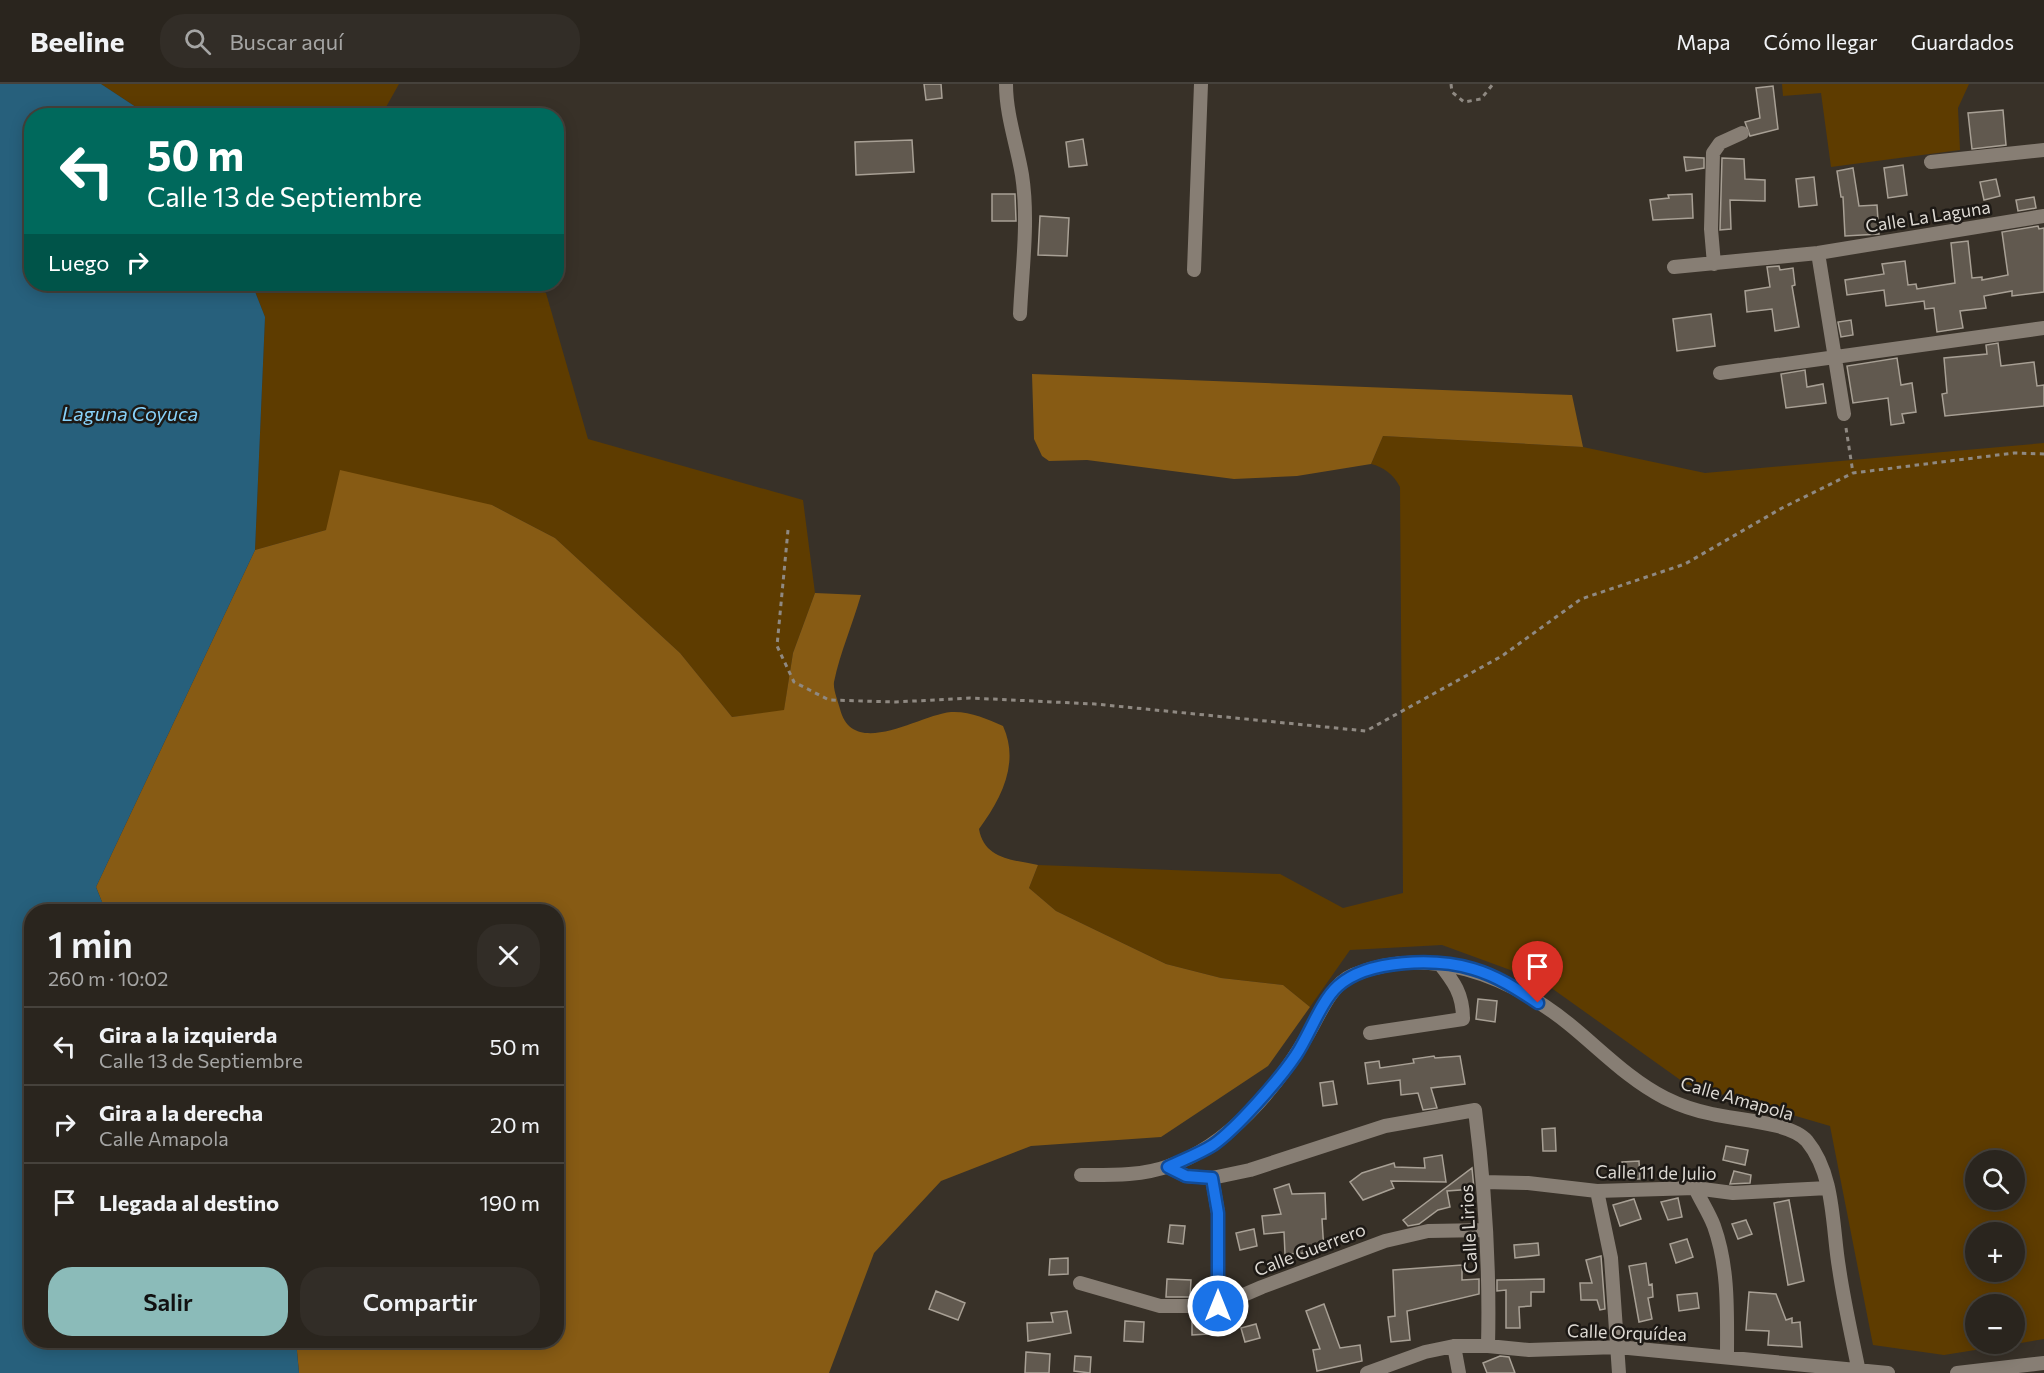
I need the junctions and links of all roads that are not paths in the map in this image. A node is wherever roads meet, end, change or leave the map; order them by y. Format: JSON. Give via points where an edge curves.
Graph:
{"nodes":[{"id":1,"x":1006,"y":84,"type":"edge"},
{"id":2,"x":1201,"y":84,"type":"edge"},
{"id":3,"x":1742,"y":133,"type":"dead end"},
{"id":4,"x":2044,"y":150,"type":"edge"},
{"id":5,"x":1931,"y":162,"type":"dead end"},
{"id":6,"x":2044,"y":216,"type":"edge"},
{"id":7,"x":1818,"y":253,"type":"junction"},
{"id":8,"x":1714,"y":264,"type":"junction"},
{"id":9,"x":1674,"y":267,"type":"dead end"},
{"id":10,"x":1194,"y":270,"type":"dead end"},
{"id":11,"x":1020,"y":314,"type":"dead end"},
{"id":12,"x":2044,"y":327,"type":"edge"},
{"id":13,"x":1834,"y":358,"type":"junction"},
{"id":14,"x":1720,"y":372,"type":"dead end"},
{"id":15,"x":1844,"y":414,"type":"road end"},
{"id":16,"x":1438,"y":963,"type":"junction"},
{"id":17,"x":1370,"y":1033,"type":"dead end"},
{"id":18,"x":1168,"y":1167,"type":"junction"},
{"id":19,"x":1081,"y":1175,"type":"dead end"},
{"id":20,"x":1212,"y":1178,"type":"junction"},
{"id":21,"x":1484,"y":1182,"type":"junction"},
{"id":22,"x":1695,"y":1188,"type":"junction"},
{"id":23,"x":1828,"y":1188,"type":"junction"},
{"id":24,"x":1597,"y":1191,"type":"junction"},
{"id":25,"x":1486,"y":1230,"type":"junction"},
{"id":26,"x":1080,"y":1282,"type":"dead end"},
{"id":27,"x":1218,"y":1306,"type":"junction"},
{"id":28,"x":1454,"y":1346,"type":"junction"},
{"id":29,"x":1488,"y":1346,"type":"junction"},
{"id":30,"x":1618,"y":1347,"type":"junction"},
{"id":31,"x":1727,"y":1356,"type":"junction"},
{"id":32,"x":2044,"y":1363,"type":"edge"},
{"id":33,"x":1858,"y":1372,"type":"edge"},
{"id":34,"x":1367,"y":1373,"type":"edge"},
{"id":35,"x":1459,"y":1373,"type":"edge"},
{"id":36,"x":1619,"y":1373,"type":"edge"},
{"id":37,"x":1888,"y":1373,"type":"edge"},
{"id":38,"x":1957,"y":1373,"type":"edge"}],
"edges":[{"from":1,"to":11,"type":"street","via":[[1024,200]]},
{"from":2,"to":10,"type":"street"},
{"from":3,"to":8,"type":"street","via":[[1720,143],[1713,153]]},
{"from":4,"to":5,"type":"street"},
{"from":6,"to":7,"type":"street","name":"Calle La Laguna"},
{"from":7,"to":8,"type":"street","name":"Calle La Laguna"},
{"from":7,"to":13,"type":"street"},
{"from":8,"to":9,"type":"street","name":"Calle La Laguna"},
{"from":12,"to":13,"type":"street"},
{"from":13,"to":14,"type":"street"},
{"from":13,"to":15,"type":"street"},
{"from":16,"to":17,"type":"street","via":[[1457,985],[1463,1019]]},
{"from":16,"to":18,"type":"street","name":"Calle Amapola","via":[[1394,964],[1351,975],[1336,988],[1296,1056],[1256,1104],[1213,1145]]},
{"from":16,"to":23,"type":"street","name":"Calle Amapola","via":[[1473,969],[1507,983],[1568,1023],[1623,1072],[1666,1098],[1711,1114],[1770,1123],[1805,1138],[1818,1159]]},
{"from":18,"to":19,"type":"street","name":"Calle Amapola","via":[[1114,1175]]},
{"from":18,"to":20,"type":"street","via":[[1186,1176]]},
{"from":20,"to":21,"type":"street","name":"Calle Lirios","via":[[1250,1170],[1385,1126],[1475,1110]]},
{"from":20,"to":27,"type":"street","via":[[1218,1213]]},
{"from":21,"to":24,"type":"street","name":"Calle 11 de Julio"},
{"from":21,"to":25,"type":"street","name":"Calle Lirios"},
{"from":22,"to":23,"type":"street","name":"Calle 11 de Julio","via":[[1733,1193]]},
{"from":22,"to":24,"type":"street","name":"Calle 11 de Julio"},
{"from":22,"to":31,"type":"street","via":[[1714,1225],[1724,1265]]},
{"from":23,"to":33,"type":"street","name":"Calle Amapola"},
{"from":24,"to":30,"type":"street","via":[[1611,1258]]},
{"from":25,"to":27,"type":"street","name":"Calle Guerrero","via":[[1428,1231],[1385,1241]]},
{"from":25,"to":29,"type":"street","name":"Calle Lirios","via":[[1490,1269]]},
{"from":26,"to":27,"type":"street","name":"Calle Guerrero","via":[[1160,1306]]},
{"from":28,"to":29,"type":"street","name":"Calle Orquídea"},
{"from":28,"to":34,"type":"street","name":"Calle Orquídea"},
{"from":28,"to":35,"type":"street"},
{"from":29,"to":30,"type":"street","name":"Calle Orquídea","via":[[1528,1350]]},
{"from":30,"to":31,"type":"street","name":"Calle Orquídea"},
{"from":30,"to":36,"type":"street"},
{"from":31,"to":33,"type":"street","name":"Calle Orquídea"},
{"from":32,"to":38,"type":"street"},
{"from":33,"to":37,"type":"street","name":"Calle Orquídea"}]}
